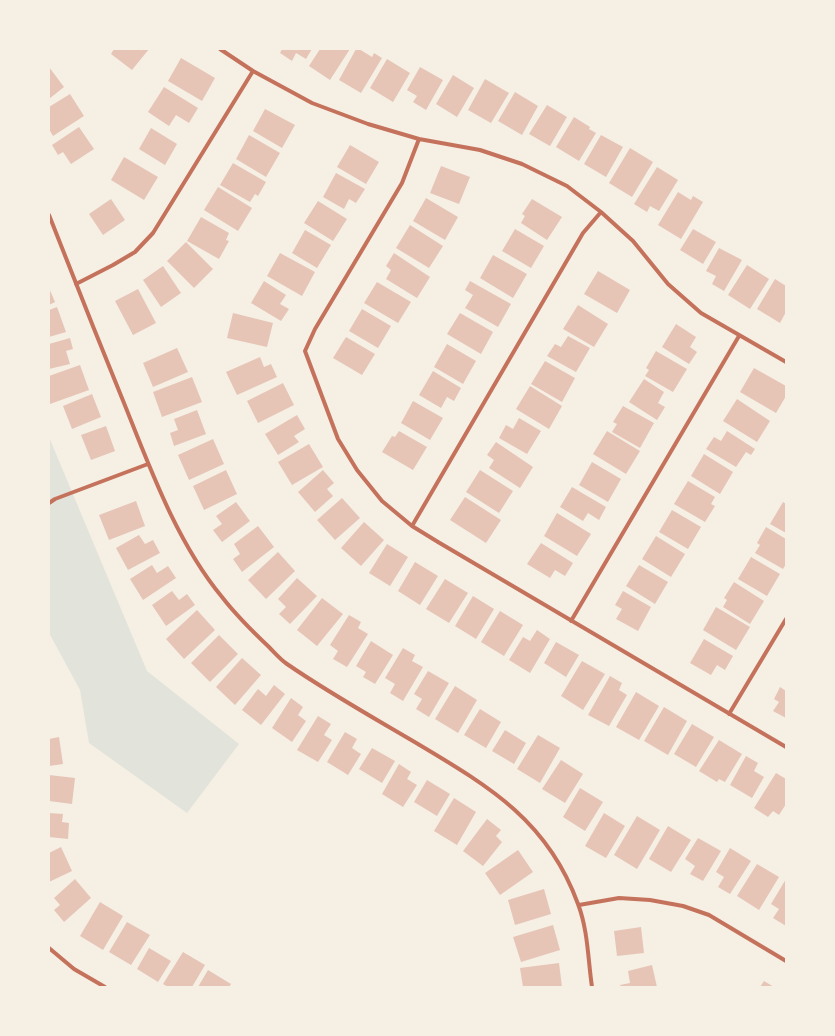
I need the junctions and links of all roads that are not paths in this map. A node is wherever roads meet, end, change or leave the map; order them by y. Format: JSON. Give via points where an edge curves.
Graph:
{"nodes":[{"id":1,"x":220,"y":49,"type":"edge"},
{"id":2,"x":253,"y":71,"type":"junction"},
{"id":3,"x":419,"y":139,"type":"junction"},
{"id":4,"x":601,"y":212,"type":"junction"},
{"id":5,"x":49,"y":215,"type":"edge"},
{"id":6,"x":76,"y":284,"type":"junction"},
{"id":7,"x":739,"y":336,"type":"junction"},
{"id":8,"x":786,"y":362,"type":"edge"},
{"id":9,"x":148,"y":464,"type":"junction"},
{"id":10,"x":49,"y":503,"type":"edge"},
{"id":11,"x":412,"y":526,"type":"junction"},
{"id":12,"x":786,"y":619,"type":"edge"},
{"id":13,"x":571,"y":621,"type":"junction"},
{"id":14,"x":729,"y":714,"type":"junction"},
{"id":15,"x":786,"y":747,"type":"edge"},
{"id":16,"x":579,"y":905,"type":"junction"},
{"id":17,"x":49,"y":948,"type":"edge"},
{"id":18,"x":786,"y":961,"type":"edge"},
{"id":19,"x":104,"y":987,"type":"edge"},
{"id":20,"x":592,"y":987,"type":"edge"}],
"edges":[{"from":1,"to":2,"type":"street"},
{"from":2,"to":3,"type":"street","via":[[312,103],[368,124]]},
{"from":2,"to":6,"type":"street","via":[[152,233],[135,252]]},
{"from":3,"to":4,"type":"street","via":[[480,150],[522,164],[567,186]]},
{"from":3,"to":11,"type":"street","via":[[402,183],[305,350],[338,440],[357,470],[382,501]]},
{"from":4,"to":7,"type":"street","via":[[633,241],[668,284],[701,313]]},
{"from":4,"to":11,"type":"street","via":[[583,233]]},
{"from":5,"to":6,"type":"street"},
{"from":6,"to":9,"type":"street"},
{"from":7,"to":8,"type":"street"},
{"from":7,"to":13,"type":"street"},
{"from":9,"to":10,"type":"street"},
{"from":9,"to":16,"type":"street","via":[[188,550],[220,595],[248,628],[284,662],[332,694],[467,773],[502,797],[546,842]]},
{"from":11,"to":13,"type":"street"},
{"from":12,"to":14,"type":"street"},
{"from":13,"to":14,"type":"street"},
{"from":14,"to":15,"type":"street"},
{"from":16,"to":18,"type":"street","via":[[619,898],[683,906],[709,915]]},
{"from":16,"to":20,"type":"street","via":[[586,933]]},
{"from":17,"to":19,"type":"street","via":[[74,969]]}]}
